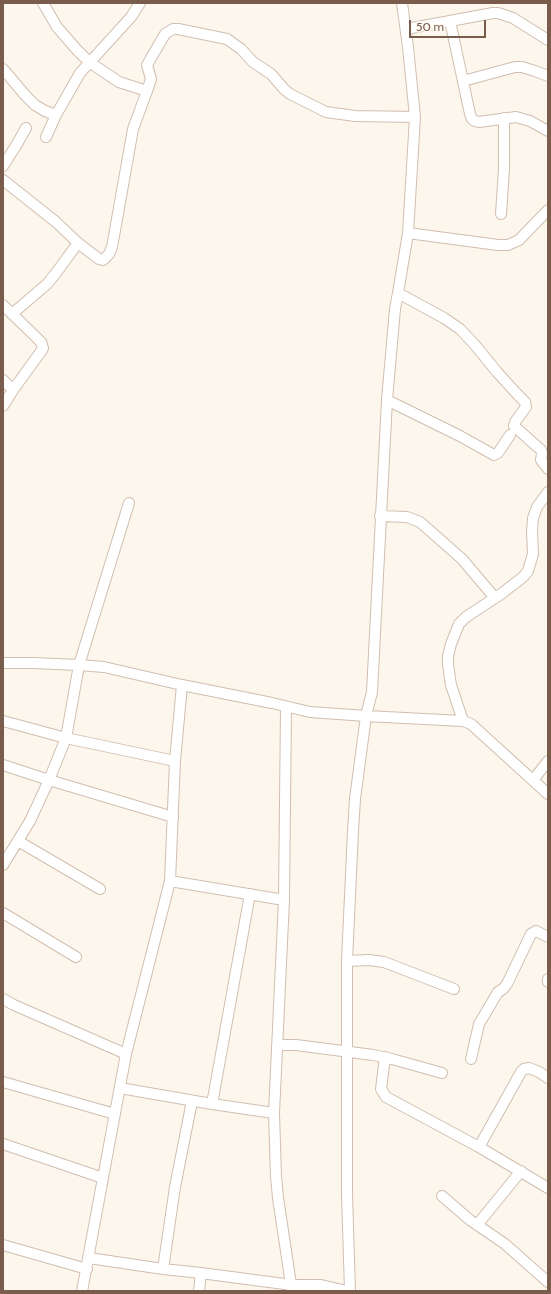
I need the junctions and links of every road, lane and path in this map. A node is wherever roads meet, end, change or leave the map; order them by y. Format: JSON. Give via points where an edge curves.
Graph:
{"nodes":[{"id":1,"x":43,"y":3,"type":"edge"},
{"id":2,"x":140,"y":3,"type":"edge"},
{"id":3,"x":402,"y":3,"type":"edge"},
{"id":4,"x":450,"y":21,"type":"junction"},
{"id":5,"x":406,"y":29,"type":"junction"},
{"id":6,"x":548,"y":40,"type":"edge"},
{"id":7,"x":89,"y":62,"type":"junction"},
{"id":8,"x":3,"y":69,"type":"edge"},
{"id":9,"x":548,"y":76,"type":"edge"},
{"id":10,"x":463,"y":81,"type":"junction"},
{"id":11,"x":147,"y":91,"type":"junction"},
{"id":12,"x":56,"y":115,"type":"junction"},
{"id":13,"x":415,"y":117,"type":"junction"},
{"id":14,"x":504,"y":118,"type":"junction"},
{"id":15,"x":26,"y":128,"type":"dead end"},
{"id":16,"x":548,"y":131,"type":"edge"},
{"id":17,"x":46,"y":137,"type":"dead end"},
{"id":18,"x":3,"y":166,"type":"edge"},
{"id":19,"x":3,"y":180,"type":"edge"},
{"id":20,"x":548,"y":210,"type":"edge"},
{"id":21,"x":501,"y":214,"type":"dead end"},
{"id":22,"x":408,"y":233,"type":"junction"},
{"id":23,"x":78,"y":243,"type":"junction"},
{"id":24,"x":398,"y":293,"type":"junction"},
{"id":25,"x":3,"y":305,"type":"edge"},
{"id":26,"x":12,"y":314,"type":"junction"},
{"id":27,"x":3,"y":380,"type":"edge"},
{"id":28,"x":13,"y":390,"type":"junction"},
{"id":29,"x":387,"y":400,"type":"junction"},
{"id":30,"x":3,"y":406,"type":"edge"},
{"id":31,"x":510,"y":435,"type":"dead end"},
{"id":32,"x":548,"y":469,"type":"edge"},
{"id":33,"x":548,"y":492,"type":"edge"},
{"id":34,"x":129,"y":503,"type":"dead end"},
{"id":35,"x":380,"y":516,"type":"junction"},
{"id":36,"x":495,"y":598,"type":"junction"},
{"id":37,"x":3,"y":663,"type":"edge"},
{"id":38,"x":80,"y":665,"type":"junction"},
{"id":39,"x":182,"y":685,"type":"junction"},
{"id":40,"x":286,"y":707,"type":"junction"},
{"id":41,"x":366,"y":716,"type":"junction"},
{"id":42,"x":3,"y":721,"type":"edge"},
{"id":43,"x":464,"y":721,"type":"junction"},
{"id":44,"x":66,"y":738,"type":"junction"},
{"id":45,"x":175,"y":761,"type":"junction"},
{"id":46,"x":548,"y":761,"type":"edge"},
{"id":47,"x":3,"y":765,"type":"edge"},
{"id":48,"x":48,"y":780,"type":"junction"},
{"id":49,"x":533,"y":780,"type":"junction"},
{"id":50,"x":548,"y":794,"type":"edge"},
{"id":51,"x":173,"y":817,"type":"junction"},
{"id":52,"x":18,"y":841,"type":"junction"},
{"id":53,"x":3,"y":865,"type":"edge"},
{"id":54,"x":170,"y":881,"type":"junction"},
{"id":55,"x":100,"y":889,"type":"dead end"},
{"id":56,"x":250,"y":894,"type":"junction"},
{"id":57,"x":284,"y":900,"type":"junction"},
{"id":58,"x":3,"y":913,"type":"edge"},
{"id":59,"x":548,"y":937,"type":"edge"},
{"id":60,"x":76,"y":957,"type":"dead end"},
{"id":61,"x":347,"y":961,"type":"junction"},
{"id":62,"x":454,"y":989,"type":"dead end"},
{"id":63,"x":3,"y":998,"type":"edge"},
{"id":64,"x":277,"y":1046,"type":"junction"},
{"id":65,"x":347,"y":1052,"type":"junction"},
{"id":66,"x":126,"y":1054,"type":"junction"},
{"id":67,"x":385,"y":1057,"type":"junction"},
{"id":68,"x":471,"y":1059,"type":"dead end"},
{"id":69,"x":442,"y":1073,"type":"dead end"},
{"id":70,"x":548,"y":1078,"type":"edge"},
{"id":71,"x":3,"y":1082,"type":"edge"},
{"id":72,"x":120,"y":1088,"type":"junction"},
{"id":73,"x":192,"y":1101,"type":"junction"},
{"id":74,"x":212,"y":1104,"type":"junction"},
{"id":75,"x":274,"y":1113,"type":"junction"},
{"id":76,"x":114,"y":1114,"type":"junction"},
{"id":77,"x":3,"y":1144,"type":"edge"},
{"id":78,"x":479,"y":1147,"type":"junction"},
{"id":79,"x":521,"y":1171,"type":"junction"},
{"id":80,"x":104,"y":1178,"type":"junction"},
{"id":81,"x":548,"y":1188,"type":"edge"},
{"id":82,"x":442,"y":1196,"type":"dead end"},
{"id":83,"x":477,"y":1225,"type":"junction"},
{"id":84,"x":3,"y":1245,"type":"edge"},
{"id":85,"x":89,"y":1258,"type":"junction"},
{"id":86,"x":87,"y":1269,"type":"junction"},
{"id":87,"x":162,"y":1269,"type":"junction"},
{"id":88,"x":201,"y":1273,"type":"junction"},
{"id":89,"x":548,"y":1282,"type":"edge"},
{"id":90,"x":292,"y":1288,"type":"edge"},
{"id":91,"x":82,"y":1291,"type":"edge"},
{"id":92,"x":199,"y":1291,"type":"edge"},
{"id":93,"x":348,"y":1291,"type":"edge"}],
"edges":[{"from":1,"to":7,"type":"street","via":[[61,32]]},
{"from":2,"to":7,"type":"street","via":[[131,17]]},
{"from":3,"to":5,"type":"street"},
{"from":4,"to":5,"type":"street"},
{"from":4,"to":6,"type":"street","via":[[498,13],[513,18]]},
{"from":4,"to":10,"type":"street"},
{"from":5,"to":13,"type":"street"},
{"from":7,"to":11,"type":"street","via":[[119,82]]},
{"from":7,"to":12,"type":"street","via":[[74,82]]},
{"from":8,"to":12,"type":"street","via":[[35,105]]},
{"from":9,"to":10,"type":"street","via":[[535,70],[515,67]]},
{"from":10,"to":14,"type":"street","via":[[472,119],[480,122]]},
{"from":11,"to":13,"type":"street","via":[[151,79],[147,65],[165,34],[178,29],[227,39],[271,74],[290,94],[326,112],[369,117]]},
{"from":11,"to":23,"type":"street","via":[[133,129],[109,254],[103,260],[99,259]]},
{"from":12,"to":17,"type":"street"},
{"from":13,"to":22,"type":"street"},
{"from":14,"to":16,"type":"street","via":[[524,118]]},
{"from":14,"to":21,"type":"street"},
{"from":15,"to":18,"type":"street"},
{"from":19,"to":23,"type":"street"},
{"from":20,"to":22,"type":"street","via":[[519,240],[508,245]]},
{"from":22,"to":24,"type":"street"},
{"from":23,"to":26,"type":"street","via":[[47,284]]},
{"from":24,"to":29,"type":"street","via":[[394,309]]},
{"from":24,"to":32,"type":"street","via":[[460,329],[525,402],[526,407],[514,426],[541,450],[541,460]]},
{"from":25,"to":26,"type":"street"},
{"from":26,"to":28,"type":"street","via":[[41,342],[43,348]]},
{"from":27,"to":28,"type":"street"},
{"from":28,"to":30,"type":"street"},
{"from":29,"to":31,"type":"street","via":[[494,455]]},
{"from":29,"to":35,"type":"street"},
{"from":33,"to":36,"type":"street","via":[[533,518],[533,554],[528,571],[518,582]]},
{"from":34,"to":38,"type":"street"},
{"from":35,"to":36,"type":"street","via":[[407,518],[420,522],[462,559]]},
{"from":35,"to":41,"type":"street","via":[[372,692]]},
{"from":36,"to":43,"type":"street","via":[[459,624],[450,644],[448,664],[451,685]]},
{"from":37,"to":38,"type":"street"},
{"from":38,"to":39,"type":"street","via":[[104,667]]},
{"from":38,"to":44,"type":"street"},
{"from":39,"to":40,"type":"street"},
{"from":39,"to":45,"type":"street"},
{"from":40,"to":41,"type":"street","via":[[324,714]]},
{"from":40,"to":57,"type":"street"},
{"from":41,"to":43,"type":"street"},
{"from":41,"to":61,"type":"street","via":[[354,815]]},
{"from":42,"to":44,"type":"street"},
{"from":43,"to":49,"type":"street","via":[[471,724]]},
{"from":44,"to":45,"type":"street"},
{"from":44,"to":48,"type":"street"},
{"from":45,"to":51,"type":"street"},
{"from":46,"to":49,"type":"street"},
{"from":47,"to":48,"type":"street"},
{"from":48,"to":51,"type":"street"},
{"from":48,"to":52,"type":"street"},
{"from":49,"to":50,"type":"street"},
{"from":51,"to":54,"type":"street"},
{"from":52,"to":53,"type":"street"},
{"from":52,"to":55,"type":"street"},
{"from":54,"to":56,"type":"street"},
{"from":54,"to":66,"type":"street"},
{"from":56,"to":57,"type":"street"},
{"from":56,"to":74,"type":"street"},
{"from":57,"to":64,"type":"street"},
{"from":58,"to":60,"type":"street"},
{"from":59,"to":68,"type":"street","via":[[536,931],[531,934],[507,984],[498,992],[479,1024]]},
{"from":61,"to":62,"type":"street","via":[[384,962]]},
{"from":61,"to":65,"type":"street"},
{"from":63,"to":66,"type":"street"},
{"from":64,"to":65,"type":"street","via":[[296,1045]]},
{"from":64,"to":75,"type":"street"},
{"from":65,"to":67,"type":"street"},
{"from":65,"to":93,"type":"street"},
{"from":66,"to":72,"type":"street"},
{"from":67,"to":69,"type":"street"},
{"from":67,"to":78,"type":"street","via":[[381,1089],[386,1098]]},
{"from":70,"to":78,"type":"street","via":[[530,1068],[524,1069]]},
{"from":71,"to":76,"type":"street"},
{"from":72,"to":73,"type":"street"},
{"from":72,"to":76,"type":"street"},
{"from":73,"to":74,"type":"street"},
{"from":73,"to":87,"type":"street"},
{"from":74,"to":75,"type":"street"},
{"from":75,"to":90,"type":"street","via":[[278,1198]]},
{"from":76,"to":80,"type":"street"},
{"from":77,"to":80,"type":"street"},
{"from":78,"to":79,"type":"street"},
{"from":79,"to":81,"type":"street"},
{"from":79,"to":83,"type":"street"},
{"from":80,"to":85,"type":"street"},
{"from":82,"to":83,"type":"street"},
{"from":83,"to":89,"type":"street","via":[[505,1244]]},
{"from":84,"to":86,"type":"street"},
{"from":85,"to":86,"type":"street"},
{"from":85,"to":87,"type":"street"},
{"from":86,"to":91,"type":"street"},
{"from":87,"to":88,"type":"street"},
{"from":88,"to":90,"type":"street"},
{"from":88,"to":92,"type":"street"},
{"from":90,"to":93,"type":"street","via":[[316,1285]]}]}
